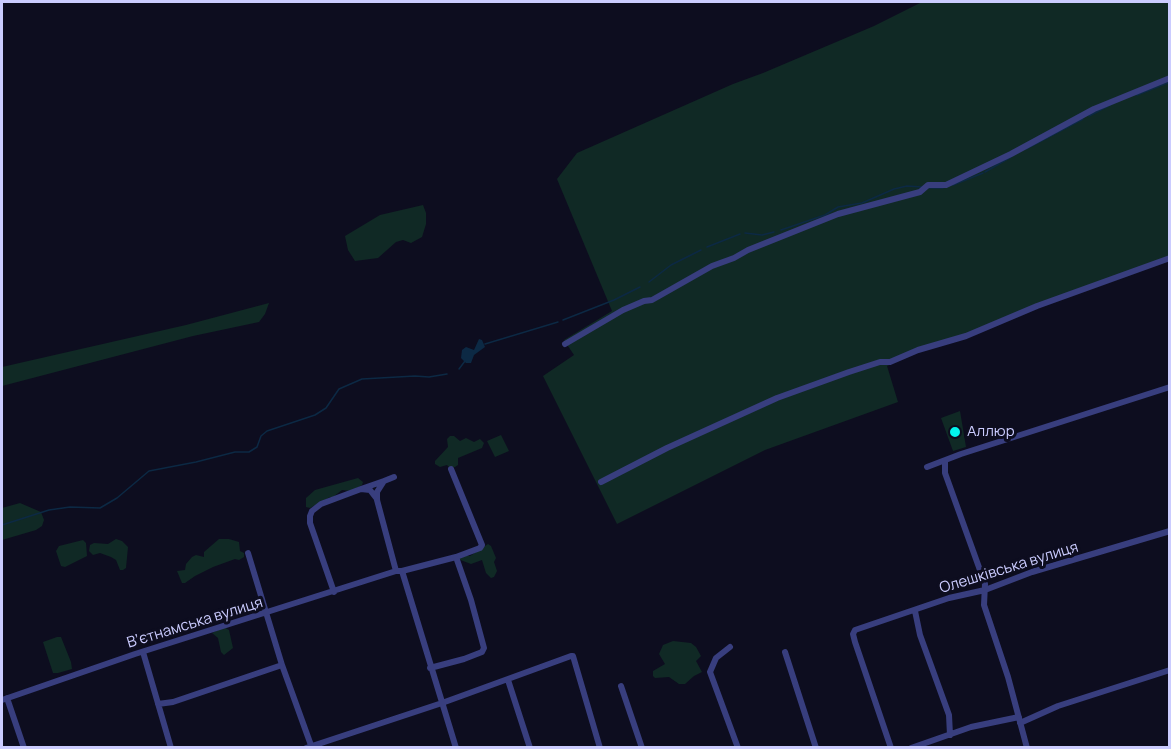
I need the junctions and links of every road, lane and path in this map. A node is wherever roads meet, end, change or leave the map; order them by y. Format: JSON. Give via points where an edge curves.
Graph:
{"nodes":[{"id":1,"x":1170,"y":78,"type":"edge"},
{"id":2,"x":1170,"y":258,"type":"edge"},
{"id":3,"x":565,"y":344,"type":"dead end"},
{"id":4,"x":1170,"y":387,"type":"edge"},
{"id":5,"x":945,"y":461,"type":"junction"},
{"id":6,"x":927,"y":467,"type":"dead end"},
{"id":7,"x":451,"y":469,"type":"dead end"},
{"id":8,"x":394,"y":477,"type":"dead end"},
{"id":9,"x":384,"y":481,"type":"junction"},
{"id":10,"x":601,"y":482,"type":"dead end"},
{"id":11,"x":360,"y":489,"type":"junction"},
{"id":12,"x":377,"y":500,"type":"junction"},
{"id":13,"x":1170,"y":531,"type":"edge"},
{"id":14,"x":248,"y":553,"type":"dead end"},
{"id":15,"x":456,"y":557,"type":"junction"},
{"id":16,"x":399,"y":571,"type":"junction"},
{"id":17,"x":985,"y":590,"type":"junction"},
{"id":18,"x":334,"y":592,"type":"junction"},
{"id":19,"x":915,"y":610,"type":"junction"},
{"id":20,"x":267,"y":613,"type":"junction"},
{"id":21,"x":729,"y":647,"type":"dead end"},
{"id":22,"x":143,"y":652,"type":"junction"},
{"id":23,"x":785,"y":652,"type":"dead end"},
{"id":24,"x":282,"y":665,"type":"junction"},
{"id":25,"x":430,"y":668,"type":"junction"},
{"id":26,"x":1170,"y":670,"type":"edge"},
{"id":27,"x":508,"y":680,"type":"junction"},
{"id":28,"x":621,"y":686,"type":"dead end"},
{"id":29,"x":4,"y":699,"type":"edge"},
{"id":30,"x":442,"y":703,"type":"junction"},
{"id":31,"x":158,"y":704,"type":"junction"},
{"id":32,"x":1019,"y":720,"type":"junction"},
{"id":33,"x":950,"y":735,"type":"junction"},
{"id":34,"x":24,"y":747,"type":"edge"},
{"id":35,"x":171,"y":747,"type":"edge"},
{"id":36,"x":310,"y":747,"type":"edge"},
{"id":37,"x":456,"y":747,"type":"edge"},
{"id":38,"x":530,"y":747,"type":"edge"},
{"id":39,"x":600,"y":747,"type":"edge"},
{"id":40,"x":642,"y":747,"type":"edge"},
{"id":41,"x":737,"y":747,"type":"edge"},
{"id":42,"x":816,"y":747,"type":"edge"},
{"id":43,"x":891,"y":747,"type":"edge"},
{"id":44,"x":911,"y":747,"type":"edge"},
{"id":45,"x":1027,"y":747,"type":"edge"}],
"edges":[{"from":1,"to":3,"type":"street","via":[[1094,109],[946,185],[838,214],[755,247],[652,300],[623,310]]},
{"from":2,"to":10,"type":"street","via":[[966,336],[777,398]]},
{"from":4,"to":5,"type":"street"},
{"from":5,"to":6,"type":"street"},
{"from":5,"to":17,"type":"street","via":[[945,473]]},
{"from":7,"to":15,"type":"street","name":"Вʼєтнамська вулиця","via":[[482,546]]},
{"from":8,"to":9,"type":"street"},
{"from":9,"to":11,"type":"street"},
{"from":9,"to":12,"type":"street"},
{"from":11,"to":12,"type":"street","via":[[370,490]]},
{"from":11,"to":18,"type":"street","via":[[315,507],[310,516]]},
{"from":12,"to":16,"type":"street"},
{"from":13,"to":17,"type":"street","name":"Олешківська вулиця"},
{"from":14,"to":20,"type":"street"},
{"from":15,"to":16,"type":"street","name":"Вʼєтнамська вулиця"},
{"from":15,"to":25,"type":"street","via":[[484,651]]},
{"from":16,"to":18,"type":"street","name":"Вʼєтнамська вулиця"},
{"from":16,"to":25,"type":"street"},
{"from":17,"to":19,"type":"street","name":"Олешківська вулиця"},
{"from":17,"to":32,"type":"street","via":[[984,605]]},
{"from":18,"to":20,"type":"street","name":"Вʼєтнамська вулиця"},
{"from":19,"to":33,"type":"street","via":[[949,715]]},
{"from":19,"to":43,"type":"street","name":"Олешківська вулиця","via":[[855,630],[853,634]]},
{"from":20,"to":22,"type":"street","name":"Вʼєтнамська вулиця"},
{"from":20,"to":24,"type":"street"},
{"from":21,"to":41,"type":"street","via":[[716,658],[710,672]]},
{"from":22,"to":29,"type":"street","name":"Вʼєтнамська вулиця"},
{"from":22,"to":31,"type":"street"},
{"from":23,"to":42,"type":"street"},
{"from":24,"to":31,"type":"street"},
{"from":24,"to":36,"type":"street"},
{"from":25,"to":30,"type":"street"},
{"from":26,"to":32,"type":"street"},
{"from":27,"to":30,"type":"street"},
{"from":27,"to":38,"type":"street"},
{"from":27,"to":39,"type":"street","via":[[573,657]]},
{"from":28,"to":40,"type":"street"},
{"from":29,"to":34,"type":"street"},
{"from":30,"to":36,"type":"street"},
{"from":30,"to":37,"type":"street"},
{"from":31,"to":35,"type":"street"},
{"from":32,"to":33,"type":"street"},
{"from":32,"to":45,"type":"street"},
{"from":33,"to":44,"type":"street"}]}
